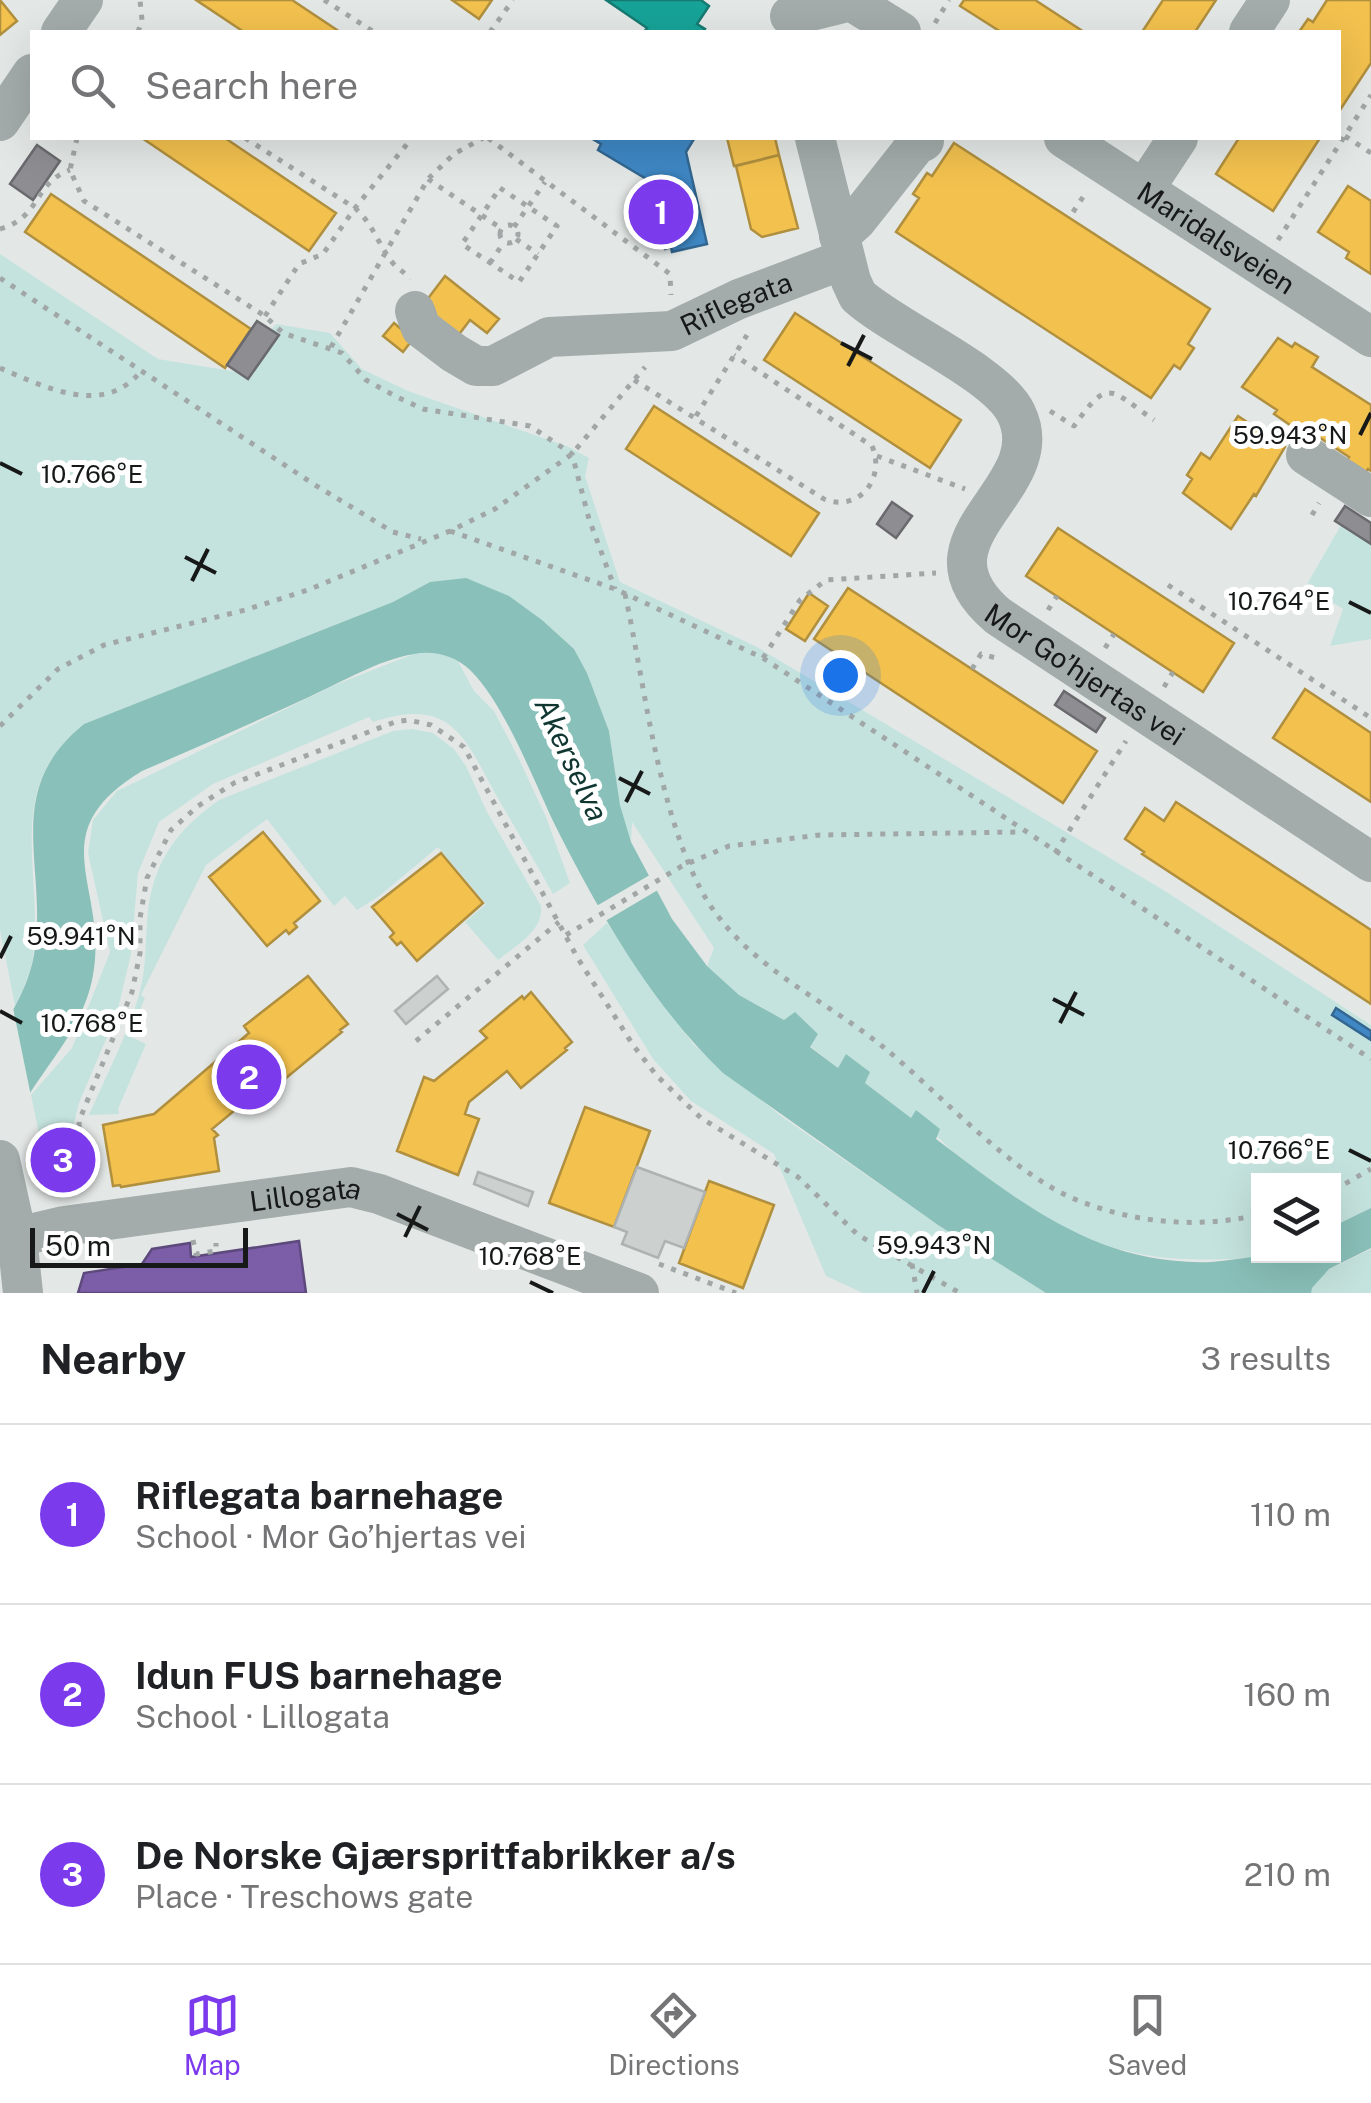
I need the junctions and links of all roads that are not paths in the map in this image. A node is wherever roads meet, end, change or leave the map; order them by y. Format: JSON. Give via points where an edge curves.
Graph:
{"nodes":[{"id":1,"x":83,"y":0,"type":"edge"},
{"id":2,"x":852,"y":0,"type":"edge"},
{"id":3,"x":1270,"y":0,"type":"edge"},
{"id":4,"x":790,"y":16,"type":"edge"},
{"id":5,"x":62,"y":30,"type":"edge"},
{"id":6,"x":898,"y":30,"type":"edge"},
{"id":7,"x":1250,"y":30,"type":"edge"},
{"id":8,"x":30,"y":77,"type":"edge"},
{"id":9,"x":0,"y":121,"type":"edge"},
{"id":10,"x":815,"y":140,"type":"edge"},
{"id":11,"x":1067,"y":140,"type":"edge"},
{"id":12,"x":1177,"y":140,"type":"edge"},
{"id":13,"x":924,"y":141,"type":"dead end"},
{"id":14,"x":1144,"y":188,"type":"junction"},
{"id":15,"x":842,"y":247,"type":"junction"},
{"id":16,"x":415,"y":311,"type":"road end"},
{"id":17,"x":1371,"y":336,"type":"edge"},
{"id":18,"x":1306,"y":455,"type":"dead end"},
{"id":19,"x":1371,"y":496,"type":"edge"},
{"id":20,"x":1371,"y":862,"type":"edge"},
{"id":21,"x":3,"y":1172,"type":"edge"},
{"id":22,"x":17,"y":1237,"type":"junction"},
{"id":23,"x":22,"y":1293,"type":"edge"},
{"id":24,"x":639,"y":1293,"type":"edge"}],
"edges":[{"from":1,"to":5,"type":"street"},
{"from":2,"to":4,"type":"street"},
{"from":2,"to":6,"type":"street"},
{"from":3,"to":7,"type":"street"},
{"from":8,"to":9,"type":"street"},
{"from":10,"to":15,"type":"street","name":"Mor Go’hjertas vei"},
{"from":11,"to":14,"type":"street","name":"Maridalsveien"},
{"from":12,"to":14,"type":"street"},
{"from":13,"to":15,"type":"street"},
{"from":14,"to":17,"type":"street","name":"Maridalsveien"},
{"from":15,"to":16,"type":"street","name":"Riflegata","via":[[672,331],[549,337],[493,366],[454,354],[421,328]]},
{"from":15,"to":20,"type":"street","name":"Mor Go’hjertas vei","via":[[858,296],[992,386],[1015,410],[1020,450],[964,564],[981,602]]},
{"from":18,"to":19,"type":"street"},
{"from":21,"to":22,"type":"street"},
{"from":22,"to":23,"type":"street"},
{"from":22,"to":24,"type":"street","name":"Lillogata","via":[[352,1187]]}]}
